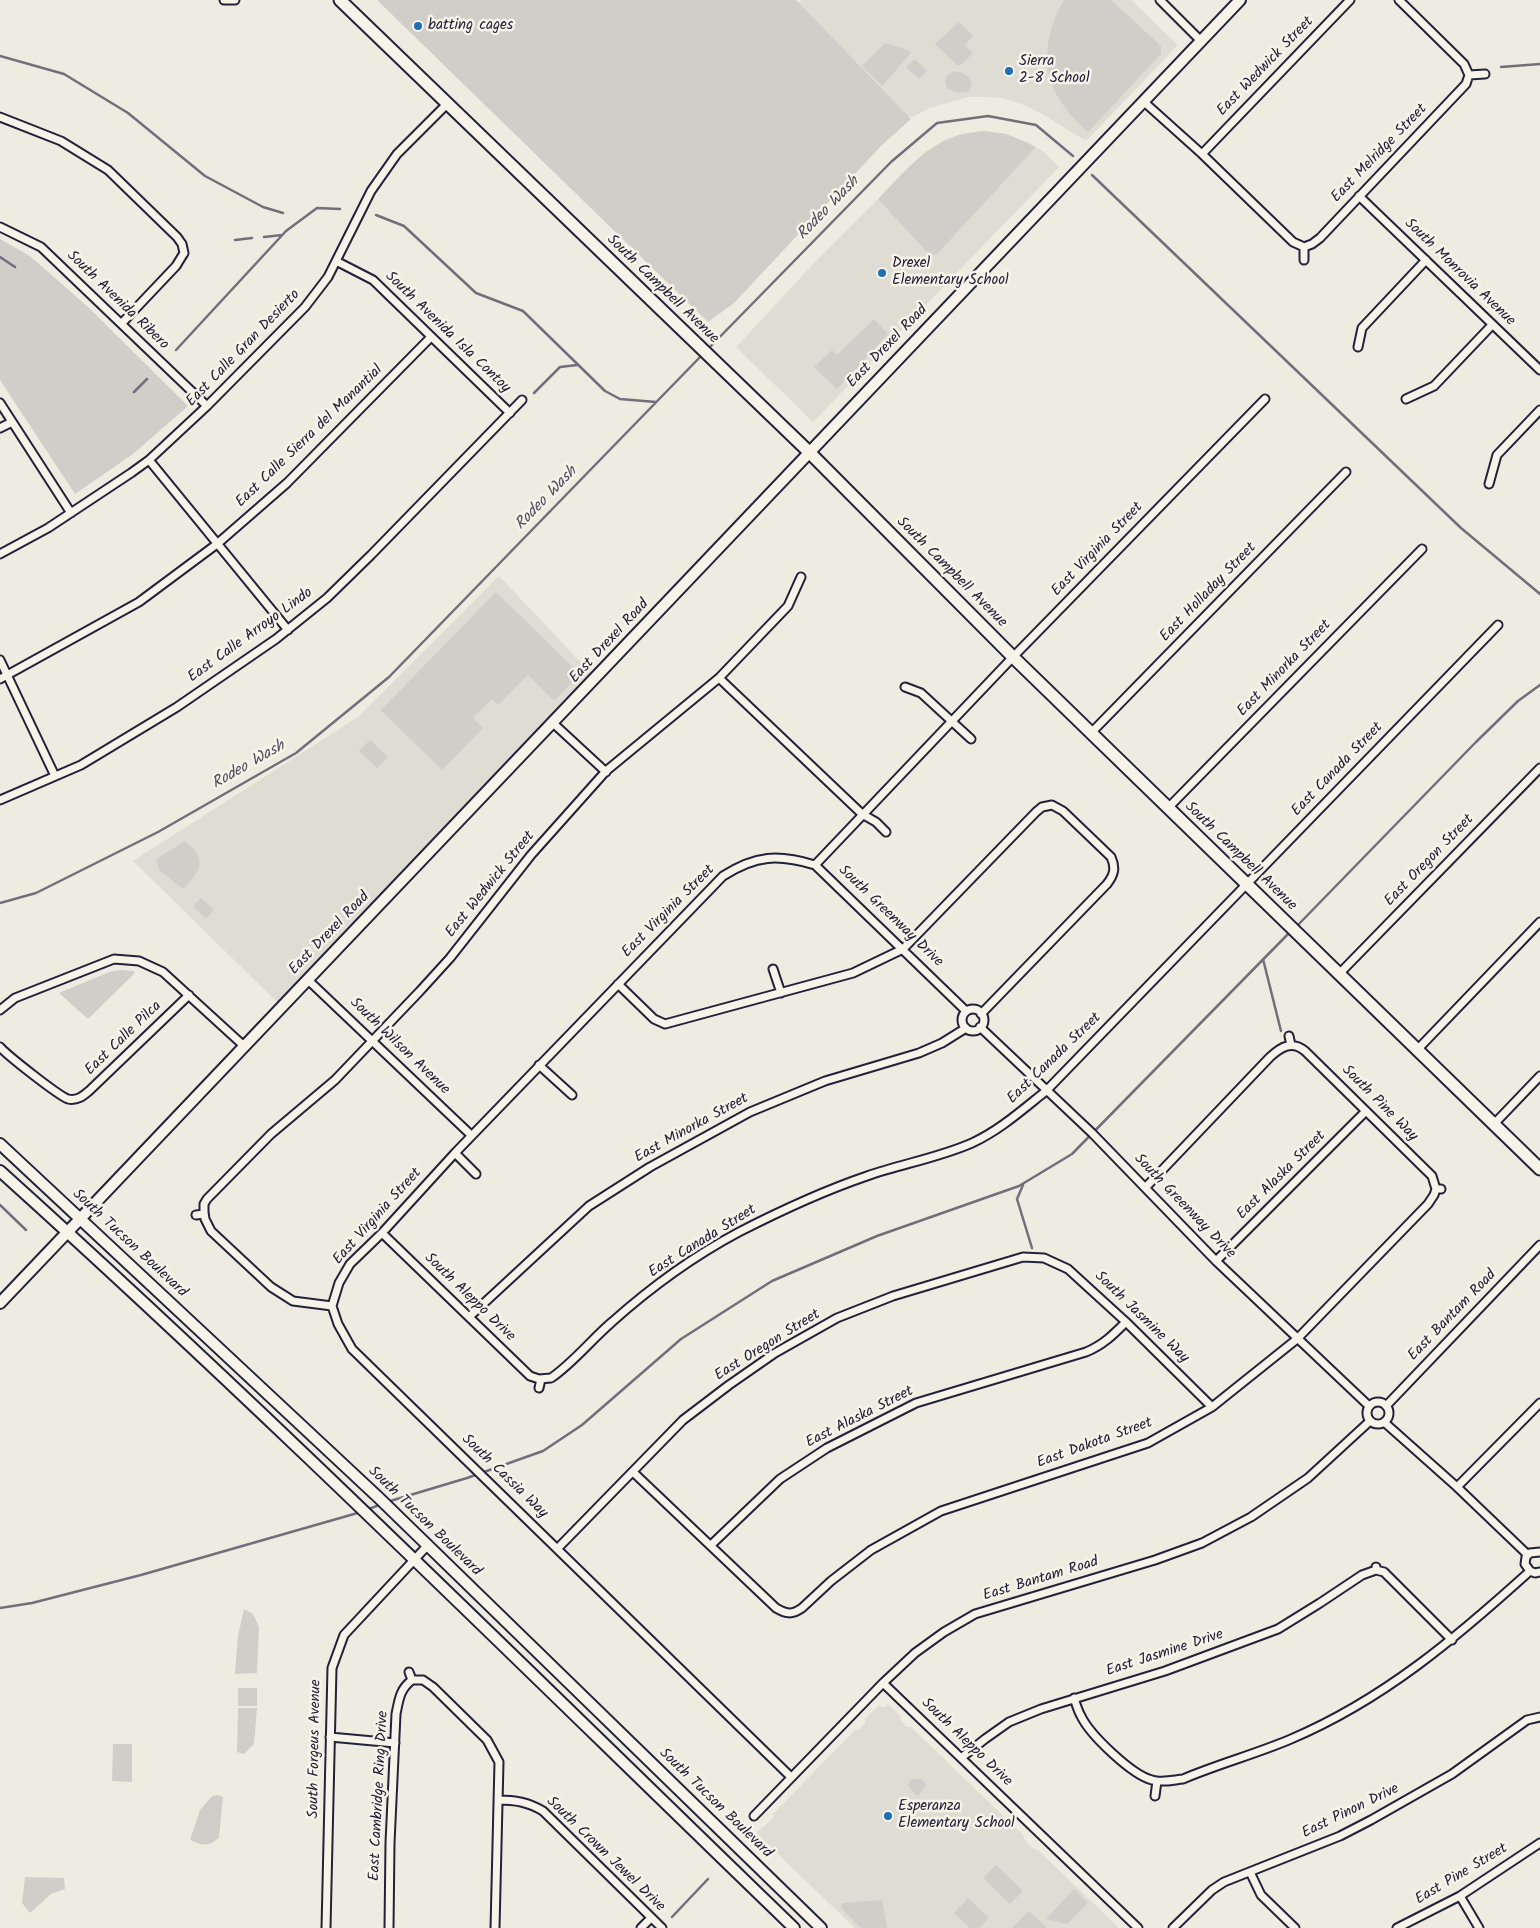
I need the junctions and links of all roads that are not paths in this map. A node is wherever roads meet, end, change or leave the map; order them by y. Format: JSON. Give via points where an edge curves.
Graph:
{"nodes":[{"id":1,"x":224,"y":0,"type":"edge"},
{"id":2,"x":235,"y":0,"type":"edge"},
{"id":3,"x":340,"y":0,"type":"edge"},
{"id":4,"x":1160,"y":0,"type":"edge"},
{"id":5,"x":1240,"y":0,"type":"edge"},
{"id":6,"x":1350,"y":0,"type":"edge"},
{"id":7,"x":1399,"y":0,"type":"edge"},
{"id":8,"x":1201,"y":41,"type":"junction"},
{"id":9,"x":1485,"y":74,"type":"dead end"},
{"id":10,"x":1469,"y":75,"type":"junction"},
{"id":11,"x":1143,"y":101,"type":"junction"},
{"id":12,"x":447,"y":104,"type":"junction"},
{"id":13,"x":0,"y":118,"type":"edge"},
{"id":14,"x":1202,"y":154,"type":"junction"},
{"id":15,"x":1359,"y":196,"type":"junction"},
{"id":16,"x":0,"y":227,"type":"edge"},
{"id":17,"x":1304,"y":247,"type":"junction"},
{"id":18,"x":1304,"y":260,"type":"dead end"},
{"id":19,"x":1426,"y":260,"type":"junction"},
{"id":20,"x":336,"y":261,"type":"junction"},
{"id":21,"x":122,"y":323,"type":"junction"},
{"id":22,"x":1492,"y":324,"type":"junction"},
{"id":23,"x":432,"y":336,"type":"junction"},
{"id":24,"x":1358,"y":347,"type":"dead end"},
{"id":25,"x":1540,"y":370,"type":"edge"},
{"id":26,"x":1266,"y":399,"type":"dead end"},
{"id":27,"x":1406,"y":399,"type":"dead end"},
{"id":28,"x":522,"y":400,"type":"dead end"},
{"id":29,"x":0,"y":403,"type":"edge"},
{"id":30,"x":207,"y":406,"type":"junction"},
{"id":31,"x":1540,"y":410,"type":"edge"},
{"id":32,"x":510,"y":413,"type":"junction"},
{"id":33,"x":12,"y":422,"type":"junction"},
{"id":34,"x":0,"y":428,"type":"edge"},
{"id":35,"x":809,"y":452,"type":"junction"},
{"id":36,"x":149,"y":460,"type":"junction"},
{"id":37,"x":1346,"y":472,"type":"dead end"},
{"id":38,"x":1489,"y":484,"type":"dead end"},
{"id":39,"x":71,"y":513,"type":"junction"},
{"id":40,"x":217,"y":544,"type":"junction"},
{"id":41,"x":1422,"y":549,"type":"dead end"},
{"id":42,"x":0,"y":554,"type":"edge"},
{"id":43,"x":801,"y":577,"type":"dead end"},
{"id":44,"x":1498,"y":625,"type":"dead end"},
{"id":45,"x":288,"y":630,"type":"junction"},
{"id":46,"x":1013,"y":657,"type":"junction"},
{"id":47,"x":0,"y":660,"type":"edge"},
{"id":48,"x":8,"y":676,"type":"junction"},
{"id":49,"x":719,"y":678,"type":"junction"},
{"id":50,"x":0,"y":679,"type":"edge"},
{"id":51,"x":905,"y":688,"type":"dead end"},
{"id":52,"x":952,"y":721,"type":"junction"},
{"id":53,"x":553,"y":723,"type":"junction"},
{"id":54,"x":1091,"y":733,"type":"junction"},
{"id":55,"x":971,"y":739,"type":"dead end"},
{"id":56,"x":1540,"y":768,"type":"edge"},
{"id":57,"x":606,"y":772,"type":"junction"},
{"id":58,"x":55,"y":776,"type":"junction"},
{"id":59,"x":0,"y":800,"type":"edge"},
{"id":60,"x":1168,"y":808,"type":"junction"},
{"id":61,"x":862,"y":814,"type":"junction"},
{"id":62,"x":886,"y":832,"type":"dead end"},
{"id":63,"x":815,"y":865,"type":"junction"},
{"id":64,"x":1247,"y":884,"type":"junction"},
{"id":65,"x":1540,"y":922,"type":"edge"},
{"id":66,"x":903,"y":949,"type":"junction"},
{"id":67,"x":773,"y":969,"type":"dead end"},
{"id":68,"x":1339,"y":974,"type":"junction"},
{"id":69,"x":307,"y":979,"type":"junction"},
{"id":70,"x":618,"y":984,"type":"junction"},
{"id":71,"x":781,"y":993,"type":"junction"},
{"id":72,"x":189,"y":995,"type":"junction"},
{"id":73,"x":0,"y":1010,"type":"edge"},
{"id":74,"x":966,"y":1011,"type":"junction"},
{"id":75,"x":982,"y":1014,"type":"junction"},
{"id":76,"x":966,"y":1028,"type":"junction"},
{"id":77,"x":980,"y":1028,"type":"junction"},
{"id":78,"x":1289,"y":1036,"type":"dead end"},
{"id":79,"x":372,"y":1040,"type":"junction"},
{"id":80,"x":1289,"y":1045,"type":"junction"},
{"id":81,"x":244,"y":1046,"type":"junction"},
{"id":82,"x":0,"y":1047,"type":"edge"},
{"id":83,"x":1417,"y":1050,"type":"junction"},
{"id":84,"x":540,"y":1065,"type":"junction"},
{"id":85,"x":1540,"y":1076,"type":"edge"},
{"id":86,"x":1046,"y":1091,"type":"junction"},
{"id":87,"x":572,"y":1095,"type":"dead end"},
{"id":88,"x":1366,"y":1112,"type":"junction"},
{"id":89,"x":1494,"y":1124,"type":"junction"},
{"id":90,"x":471,"y":1135,"type":"junction"},
{"id":91,"x":0,"y":1144,"type":"edge"},
{"id":92,"x":454,"y":1152,"type":"junction"},
{"id":93,"x":1540,"y":1169,"type":"edge"},
{"id":94,"x":0,"y":1171,"type":"edge"},
{"id":95,"x":476,"y":1174,"type":"dead end"},
{"id":96,"x":1146,"y":1187,"type":"junction"},
{"id":97,"x":1439,"y":1189,"type":"joint"},
{"id":98,"x":80,"y":1218,"type":"junction"},
{"id":99,"x":67,"y":1232,"type":"junction"},
{"id":100,"x":382,"y":1233,"type":"junction"},
{"id":101,"x":1540,"y":1245,"type":"edge"},
{"id":102,"x":1044,"y":1258,"type":"joint"},
{"id":103,"x":1216,"y":1261,"type":"junction"},
{"id":104,"x":0,"y":1303,"type":"edge"},
{"id":105,"x":332,"y":1306,"type":"junction"},
{"id":106,"x":468,"y":1317,"type":"junction"},
{"id":107,"x":1126,"y":1322,"type":"junction"},
{"id":108,"x":1297,"y":1339,"type":"junction"},
{"id":109,"x":540,"y":1379,"type":"junction"},
{"id":110,"x":539,"y":1388,"type":"dead end"},
{"id":111,"x":1540,"y":1403,"type":"edge"},
{"id":112,"x":1369,"y":1406,"type":"junction"},
{"id":113,"x":1386,"y":1406,"type":"junction"},
{"id":114,"x":1212,"y":1407,"type":"junction"},
{"id":115,"x":1370,"y":1421,"type":"junction"},
{"id":116,"x":1384,"y":1422,"type":"junction"},
{"id":117,"x":633,"y":1472,"type":"junction"},
{"id":118,"x":1457,"y":1487,"type":"junction"},
{"id":119,"x":428,"y":1545,"type":"junction"},
{"id":120,"x":711,"y":1545,"type":"junction"},
{"id":121,"x":558,"y":1548,"type":"junction"},
{"id":122,"x":1540,"y":1552,"type":"edge"},
{"id":123,"x":1528,"y":1555,"type":"junction"},
{"id":124,"x":414,"y":1559,"type":"junction"},
{"id":125,"x":1530,"y":1572,"type":"junction"},
{"id":126,"x":1540,"y":1572,"type":"edge"},
{"id":127,"x":1452,"y":1640,"type":"junction"},
{"id":128,"x":410,"y":1672,"type":"dead end"},
{"id":129,"x":412,"y":1680,"type":"junction"},
{"id":130,"x":884,"y":1683,"type":"junction"},
{"id":131,"x":1074,"y":1698,"type":"junction"},
{"id":132,"x":1540,"y":1717,"type":"edge"},
{"id":133,"x":330,"y":1737,"type":"junction"},
{"id":134,"x":395,"y":1743,"type":"junction"},
{"id":135,"x":961,"y":1758,"type":"junction"},
{"id":136,"x":791,"y":1777,"type":"junction"},
{"id":137,"x":1158,"y":1781,"type":"junction"},
{"id":138,"x":1155,"y":1796,"type":"dead end"},
{"id":139,"x":498,"y":1800,"type":"junction"},
{"id":140,"x":754,"y":1816,"type":"dead end"},
{"id":141,"x":1540,"y":1843,"type":"edge"},
{"id":142,"x":1250,"y":1872,"type":"junction"},
{"id":143,"x":1460,"y":1896,"type":"junction"},
{"id":144,"x":651,"y":1918,"type":"junction"},
{"id":145,"x":326,"y":1928,"type":"edge"},
{"id":146,"x":389,"y":1928,"type":"edge"},
{"id":147,"x":495,"y":1928,"type":"edge"},
{"id":148,"x":641,"y":1928,"type":"edge"},
{"id":149,"x":662,"y":1928,"type":"edge"},
{"id":150,"x":794,"y":1928,"type":"edge"},
{"id":151,"x":820,"y":1928,"type":"edge"},
{"id":152,"x":1138,"y":1928,"type":"edge"},
{"id":153,"x":1173,"y":1928,"type":"edge"},
{"id":154,"x":1295,"y":1928,"type":"edge"},
{"id":155,"x":1397,"y":1928,"type":"edge"},
{"id":156,"x":1479,"y":1928,"type":"edge"}],
"edges":[{"from":1,"to":2,"type":"street"},
{"from":3,"to":12,"type":"main road","name":"South Campbell Avenue"},
{"from":4,"to":8,"type":"street"},
{"from":5,"to":8,"type":"main road","name":"East Drexel Road"},
{"from":6,"to":14,"type":"street","name":"East Wedwick Street"},
{"from":7,"to":10,"type":"street","via":[[1464,64]]},
{"from":8,"to":11,"type":"main road","name":"East Drexel Road"},
{"from":9,"to":10,"type":"street"},
{"from":10,"to":15,"type":"street","name":"East Melridge Street","via":[[1466,84]]},
{"from":11,"to":14,"type":"street"},
{"from":11,"to":35,"type":"main road","name":"East Drexel Road"},
{"from":12,"to":20,"type":"street","name":"East Calle Gran Desierto","via":[[397,154],[370,191]]},
{"from":12,"to":35,"type":"main road","name":"South Campbell Avenue"},
{"from":13,"to":21,"type":"street","via":[[61,141],[108,170],[177,237],[188,253]]},
{"from":14,"to":17,"type":"street","via":[[1293,242]]},
{"from":15,"to":17,"type":"street","name":"East Melridge Street","via":[[1316,241]]},
{"from":15,"to":19,"type":"street","name":"South Monrovia Avenue"},
{"from":16,"to":21,"type":"street","name":"South Avenida Ribero","via":[[41,247]]},
{"from":17,"to":18,"type":"street"},
{"from":19,"to":22,"type":"street","name":"South Monrovia Avenue"},
{"from":19,"to":24,"type":"street","via":[[1362,328]]},
{"from":20,"to":23,"type":"street","name":"South Avenida Isla Contoy","via":[[373,280]]},
{"from":20,"to":30,"type":"street","name":"East Calle Gran Desierto","via":[[305,307]]},
{"from":21,"to":30,"type":"street","name":"South Avenida Ribero"},
{"from":22,"to":25,"type":"street","name":"South Monrovia Avenue"},
{"from":22,"to":27,"type":"street","via":[[1434,386]]},
{"from":23,"to":32,"type":"street","name":"South Avenida Isla Contoy"},
{"from":23,"to":40,"type":"street","name":"East Calle Sierra del Manantial","via":[[287,482]]},
{"from":26,"to":46,"type":"street","name":"East Virginia Street"},
{"from":28,"to":32,"type":"street","name":"East Calle Arroyo Lindo"},
{"from":29,"to":33,"type":"street"},
{"from":30,"to":36,"type":"street","name":"East Calle Gran Desierto"},
{"from":31,"to":38,"type":"street","via":[[1497,455]]},
{"from":32,"to":45,"type":"street","name":"East Calle Arroyo Lindo","via":[[371,555]]},
{"from":33,"to":34,"type":"street"},
{"from":33,"to":39,"type":"street"},
{"from":35,"to":46,"type":"main road","name":"South Campbell Avenue"},
{"from":35,"to":53,"type":"main road","name":"East Drexel Road"},
{"from":36,"to":39,"type":"street","name":"East Calle Gran Desierto"},
{"from":36,"to":40,"type":"street"},
{"from":37,"to":54,"type":"street","name":"East Holladay Street"},
{"from":39,"to":42,"type":"street","name":"East Calle Gran Desierto"},
{"from":40,"to":45,"type":"street"},
{"from":40,"to":48,"type":"street","name":"East Calle Sierra del Manantial","via":[[138,602]]},
{"from":41,"to":60,"type":"street","name":"East Minorka Street"},
{"from":43,"to":49,"type":"street","name":"East Wedwick Street","via":[[788,606]]},
{"from":44,"to":64,"type":"street","name":"East Canada Street"},
{"from":45,"to":58,"type":"street","name":"East Calle Arroyo Lindo","via":[[177,707],[81,765]]},
{"from":46,"to":52,"type":"street","name":"East Virginia Street"},
{"from":46,"to":54,"type":"main road","name":"South Campbell Avenue"},
{"from":47,"to":48,"type":"street"},
{"from":48,"to":50,"type":"street","name":"East Calle Sierra del Manantial"},
{"from":48,"to":58,"type":"street"},
{"from":49,"to":57,"type":"street","name":"East Wedwick Street"},
{"from":49,"to":61,"type":"street"},
{"from":51,"to":52,"type":"street","via":[[921,693]]},
{"from":52,"to":55,"type":"street"},
{"from":52,"to":61,"type":"street","name":"East Virginia Street"},
{"from":53,"to":57,"type":"street"},
{"from":53,"to":69,"type":"main road","name":"East Drexel Road"},
{"from":54,"to":60,"type":"main road","name":"South Campbell Avenue"},
{"from":56,"to":68,"type":"street","name":"East Oregon Street"},
{"from":57,"to":79,"type":"street","name":"East Wedwick Street","via":[[525,861],[450,958]]},
{"from":58,"to":59,"type":"street","name":"East Calle Arroyo Lindo"},
{"from":60,"to":64,"type":"main road","name":"South Campbell Avenue"},
{"from":61,"to":62,"type":"street"},
{"from":61,"to":63,"type":"street","name":"East Virginia Street"},
{"from":63,"to":66,"type":"street","name":"South Greenway Drive"},
{"from":63,"to":70,"type":"street","name":"East Virginia Street","via":[[783,858],[757,859],[738,866],[723,876]]},
{"from":64,"to":68,"type":"main road","name":"South Campbell Avenue"},
{"from":64,"to":86,"type":"street","name":"East Canada Street"},
{"from":65,"to":83,"type":"street"},
{"from":66,"to":71,"type":"street","via":[[853,973]]},
{"from":66,"to":74,"type":"street","name":"South Greenway Drive"},
{"from":66,"to":75,"type":"street","via":[[1036,812],[1052,805],[1063,811],[1111,858],[1115,864],[1114,873]]},
{"from":67,"to":71,"type":"street"},
{"from":68,"to":83,"type":"main road","name":"South Campbell Avenue"},
{"from":69,"to":79,"type":"street","name":"South Wilson Avenue"},
{"from":69,"to":81,"type":"main road","name":"East Drexel Road"},
{"from":70,"to":71,"type":"street","via":[[654,1019],[666,1026]]},
{"from":70,"to":84,"type":"street","name":"East Virginia Street"},
{"from":72,"to":73,"type":"street","via":[[163,972],[139,961],[114,959],[15,998]]},
{"from":72,"to":81,"type":"street"},
{"from":72,"to":82,"type":"street","name":"East Calle Pilca","via":[[76,1103],[48,1086]]},
{"from":74,"to":75,"type":"street","via":[[975,1009]]},
{"from":74,"to":76,"type":"street","via":[[962,1018]]},
{"from":75,"to":77,"type":"street"},
{"from":76,"to":77,"type":"street"},
{"from":76,"to":106,"type":"street","name":"East Minorka Street","via":[[919,1053],[825,1081],[750,1112],[650,1167],[589,1206]]},
{"from":77,"to":86,"type":"street","name":"South Greenway Drive"},
{"from":78,"to":80,"type":"street"},
{"from":79,"to":90,"type":"street","name":"South Wilson Avenue"},
{"from":79,"to":105,"type":"street","name":"East Wedwick Street","via":[[335,1080],[271,1134],[226,1178],[207,1199],[201,1213],[211,1231],[271,1287],[293,1301]]},
{"from":80,"to":88,"type":"street","name":"South Pine Way","via":[[1297,1045],[1305,1051]]},
{"from":80,"to":96,"type":"street","via":[[1270,1057]]},
{"from":81,"to":98,"type":"main road","name":"East Drexel Road"},
{"from":83,"to":89,"type":"main road","name":"South Campbell Avenue"},
{"from":84,"to":87,"type":"street"},
{"from":84,"to":90,"type":"street","name":"East Virginia Street"},
{"from":85,"to":89,"type":"street"},
{"from":86,"to":96,"type":"street","name":"South Greenway Drive"},
{"from":86,"to":109,"type":"street","name":"East Canada Street","via":[[1017,1115],[971,1143],[844,1184],[736,1234],[657,1286],[613,1320],[557,1374]]},
{"from":88,"to":97,"type":"street","name":"South Pine Way","via":[[1432,1176]]},
{"from":88,"to":103,"type":"street","name":"East Alaska Street"},
{"from":89,"to":93,"type":"main road","name":"South Campbell Avenue"},
{"from":90,"to":92,"type":"street","name":"East Virginia Street"},
{"from":91,"to":98,"type":"main road","name":"South Tucson Boulevard"},
{"from":92,"to":95,"type":"street"},
{"from":92,"to":100,"type":"street","name":"East Virginia Street"},
{"from":94,"to":99,"type":"main road"},
{"from":96,"to":103,"type":"street","name":"South Greenway Drive"},
{"from":97,"to":108,"type":"street","name":"East Dakota Street"},
{"from":98,"to":99,"type":"main road","name":"East Drexel Road"},
{"from":98,"to":119,"type":"main road","name":"South Tucson Boulevard"},
{"from":99,"to":104,"type":"main road","name":"East Drexel Road"},
{"from":99,"to":124,"type":"main road"},
{"from":100,"to":105,"type":"street","name":"East Virginia Street","via":[[350,1264],[339,1283]]},
{"from":100,"to":106,"type":"street","name":"South Aleppo Drive"},
{"from":101,"to":113,"type":"street","name":"East Bantam Road"},
{"from":102,"to":107,"type":"street","name":"South Jasmine Way","via":[[1068,1269]]},
{"from":102,"to":117,"type":"street","name":"East Oregon Street","via":[[1023,1257],[998,1263],[893,1296],[837,1318],[729,1385],[683,1420]]},
{"from":103,"to":108,"type":"street","name":"South Greenway Drive"},
{"from":105,"to":121,"type":"street","name":"South Cassia Way","via":[[352,1349]]},
{"from":106,"to":109,"type":"street","name":"South Aleppo Drive","via":[[530,1376]]},
{"from":107,"to":114,"type":"street","name":"South Jasmine Way"},
{"from":107,"to":120,"type":"street","name":"East Alaska Street","via":[[1110,1338],[1086,1352],[916,1403],[826,1448],[780,1479]]},
{"from":108,"to":112,"type":"street","name":"South Greenway Drive"},
{"from":108,"to":114,"type":"street","name":"East Dakota Street"},
{"from":109,"to":110,"type":"street"},
{"from":111,"to":118,"type":"street"},
{"from":112,"to":113,"type":"street","via":[[1378,1402]]},
{"from":112,"to":115,"type":"street","via":[[1367,1416]]},
{"from":113,"to":116,"type":"street","via":[[1388,1417]]},
{"from":114,"to":120,"type":"street","name":"East Dakota Street","via":[[1148,1443],[941,1511],[871,1550],[791,1615],[776,1608]]},
{"from":115,"to":116,"type":"street"},
{"from":115,"to":130,"type":"street","name":"East Bantam Road","via":[[1308,1478],[1250,1518],[1202,1543],[1154,1560],[975,1614],[915,1652]]},
{"from":116,"to":118,"type":"street"},
{"from":117,"to":120,"type":"street"},
{"from":117,"to":121,"type":"street","name":"East Oregon Street"},
{"from":118,"to":123,"type":"street"},
{"from":119,"to":124,"type":"street","name":"South Forgeus Avenue"},
{"from":119,"to":151,"type":"main road","name":"South Tucson Boulevard"},
{"from":121,"to":136,"type":"street","name":"South Cassia Way"},
{"from":122,"to":123,"type":"street"},
{"from":123,"to":125,"type":"street","via":[[1525,1564]]},
{"from":124,"to":133,"type":"street","name":"South Forgeus Avenue","via":[[344,1635],[332,1668]]},
{"from":124,"to":150,"type":"main road"},
{"from":125,"to":126,"type":"street"},
{"from":125,"to":127,"type":"street"},
{"from":127,"to":131,"type":"street","name":"East Jasmine Drive","via":[[1384,1572],[1376,1568],[1278,1629],[1165,1671]]},
{"from":127,"to":137,"type":"street","via":[[1380,1692],[1298,1736],[1183,1779]]},
{"from":128,"to":129,"type":"street"},
{"from":129,"to":134,"type":"street","name":"East Cambridge Ring Drive","via":[[400,1693]]},
{"from":129,"to":139,"type":"street","via":[[424,1680],[433,1687],[486,1740],[500,1762]]},
{"from":130,"to":135,"type":"street","name":"South Aleppo Drive"},
{"from":130,"to":136,"type":"street","name":"East Bantam Road"},
{"from":131,"to":135,"type":"street","name":"East Jasmine Drive","via":[[1009,1722]]},
{"from":131,"to":137,"type":"street","via":[[1080,1716],[1090,1730],[1131,1770]]},
{"from":132,"to":142,"type":"street","name":"East Pinon Drive","via":[[1517,1726],[1452,1774],[1379,1816],[1340,1836]]},
{"from":133,"to":134,"type":"street"},
{"from":133,"to":145,"type":"street","name":"South Forgeus Avenue"},
{"from":134,"to":146,"type":"street","name":"East Cambridge Ring Drive"},
{"from":135,"to":152,"type":"street","name":"South Aleppo Drive"},
{"from":136,"to":140,"type":"street","name":"East Bantam Road"},
{"from":137,"to":138,"type":"street"},
{"from":139,"to":144,"type":"street","name":"South Crown Jewel Drive","via":[[530,1804],[543,1811]]},
{"from":139,"to":147,"type":"street"},
{"from":141,"to":143,"type":"street","name":"East Pine Street"},
{"from":142,"to":153,"type":"street","name":"East Pinon Drive","via":[[1212,1890]]},
{"from":142,"to":154,"type":"street","via":[[1261,1895]]},
{"from":143,"to":155,"type":"street","name":"East Pine Street"},
{"from":143,"to":156,"type":"street"},
{"from":144,"to":148,"type":"street"},
{"from":144,"to":149,"type":"street","name":"South Crown Jewel Drive"}]}
